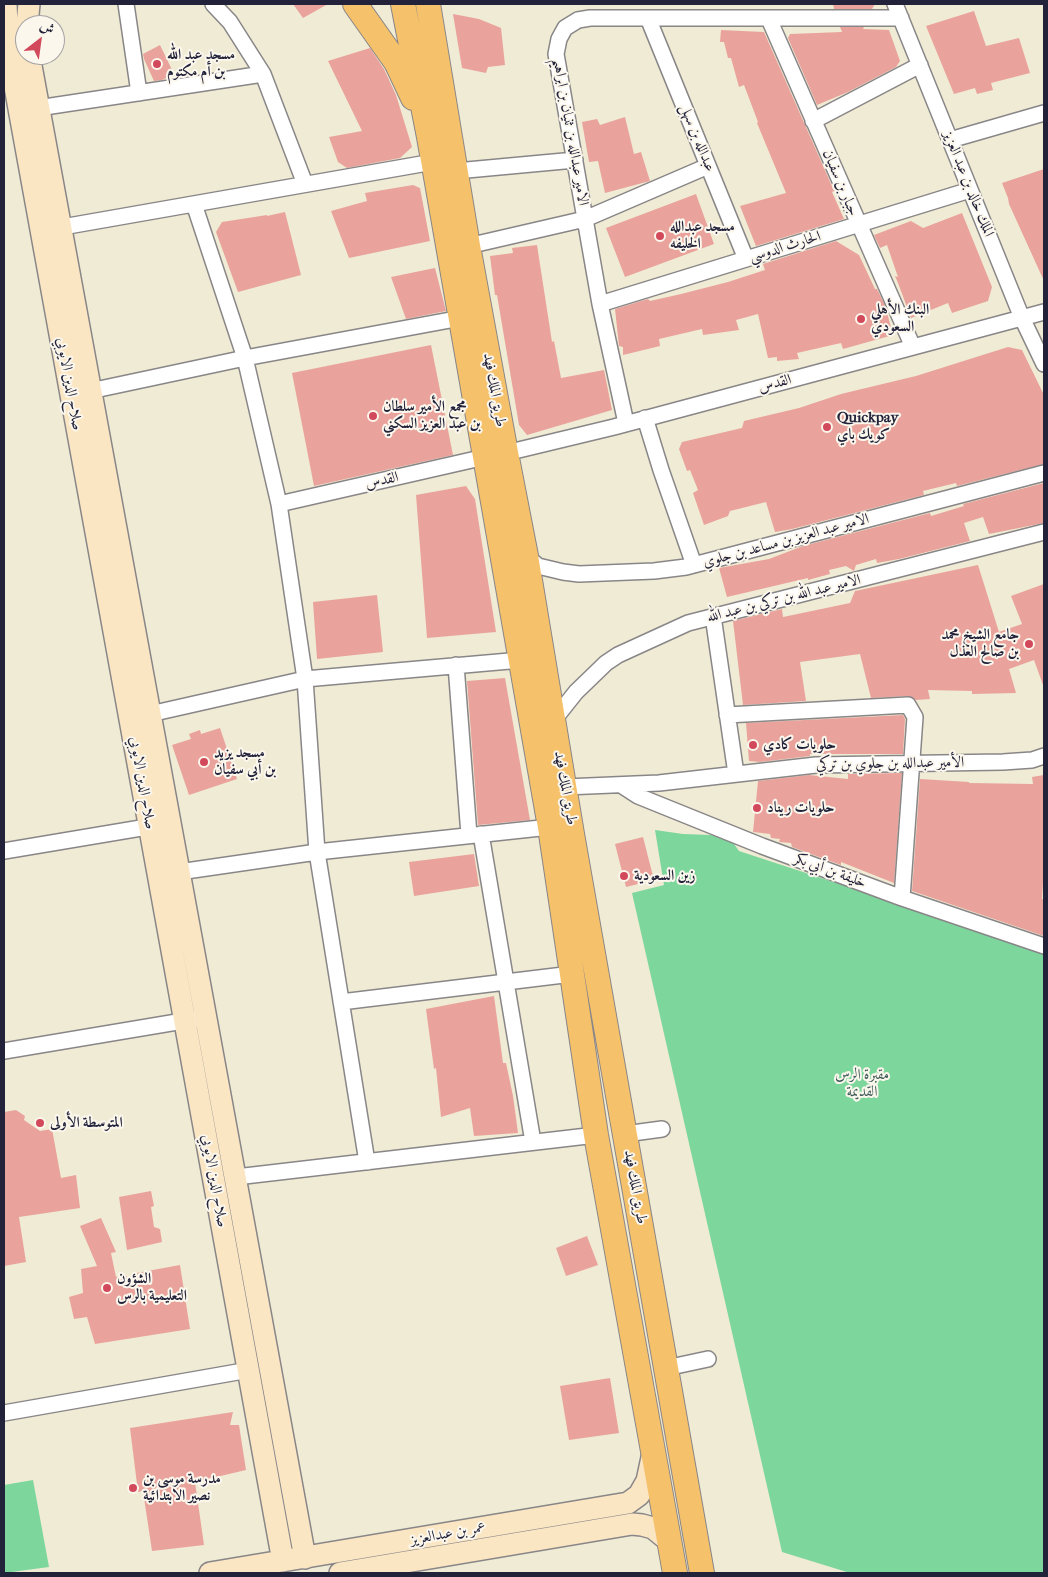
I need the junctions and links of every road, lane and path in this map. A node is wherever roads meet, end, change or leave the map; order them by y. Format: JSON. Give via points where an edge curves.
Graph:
{"nodes":[{"id":1,"x":29,"y":4,"type":"edge"},
{"id":2,"x":126,"y":4,"type":"edge"},
{"id":3,"x":213,"y":4,"type":"edge"},
{"id":4,"x":355,"y":4,"type":"edge"},
{"id":5,"x":403,"y":4,"type":"edge"},
{"id":6,"x":895,"y":4,"type":"edge"},
{"id":7,"x":430,"y":11,"type":"edge"},
{"id":8,"x":648,"y":18,"type":"junction"},
{"id":9,"x":901,"y":18,"type":"junction"},
{"id":10,"x":14,"y":19,"type":"edge"},
{"id":11,"x":769,"y":19,"type":"junction"},
{"id":12,"x":31,"y":65,"type":"edge"},
{"id":13,"x":920,"y":65,"type":"junction"},
{"id":14,"x":263,"y":74,"type":"junction"},
{"id":15,"x":139,"y":93,"type":"junction"},
{"id":16,"x":38,"y":108,"type":"junction"},
{"id":17,"x":1044,"y":113,"type":"edge"},
{"id":18,"x":813,"y":121,"type":"junction"},
{"id":19,"x":429,"y":137,"type":"junction"},
{"id":20,"x":950,"y":140,"type":"junction"},
{"id":21,"x":575,"y":160,"type":"junction"},
{"id":22,"x":434,"y":162,"type":"junction"},
{"id":23,"x":708,"y":166,"type":"junction"},
{"id":24,"x":456,"y":171,"type":"junction"},
{"id":25,"x":305,"y":184,"type":"junction"},
{"id":26,"x":970,"y":190,"type":"junction"},
{"id":27,"x":194,"y":204,"type":"junction"},
{"id":28,"x":585,"y":219,"type":"junction"},
{"id":29,"x":858,"y":224,"type":"junction"},
{"id":30,"x":51,"y":229,"type":"junction"},
{"id":31,"x":468,"y":246,"type":"junction"},
{"id":32,"x":746,"y":259,"type":"junction"},
{"id":33,"x":600,"y":304,"type":"junction"},
{"id":34,"x":1044,"y":312,"type":"edge"},
{"id":35,"x":461,"y":318,"type":"junction"},
{"id":36,"x":1022,"y":318,"type":"junction"},
{"id":37,"x":913,"y":347,"type":"junction"},
{"id":38,"x":246,"y":358,"type":"junction"},
{"id":39,"x":1044,"y":364,"type":"edge"},
{"id":40,"x":90,"y":391,"type":"junction"},
{"id":41,"x":646,"y":418,"type":"junction"},
{"id":42,"x":626,"y":423,"type":"junction"},
{"id":43,"x":495,"y":455,"type":"junction"},
{"id":44,"x":1044,"y":473,"type":"edge"},
{"id":45,"x":279,"y":504,"type":"junction"},
{"id":46,"x":1044,"y":532,"type":"edge"},
{"id":47,"x":526,"y":556,"type":"junction"},
{"id":48,"x":694,"y":565,"type":"junction"},
{"id":49,"x":713,"y":616,"type":"junction"},
{"id":50,"x":520,"y":660,"type":"junction"},
{"id":51,"x":456,"y":665,"type":"junction"},
{"id":52,"x":305,"y":679,"type":"junction"},
{"id":53,"x":150,"y":714,"type":"junction"},
{"id":54,"x":727,"y":715,"type":"junction"},
{"id":55,"x":554,"y":721,"type":"junction"},
{"id":56,"x":1044,"y":756,"type":"edge"},
{"id":57,"x":911,"y":764,"type":"junction"},
{"id":58,"x":736,"y":774,"type":"junction"},
{"id":59,"x":621,"y":785,"type":"junction"},
{"id":60,"x":564,"y":787,"type":"junction"},
{"id":61,"x":160,"y":825,"type":"junction"},
{"id":62,"x":550,"y":827,"type":"junction"},
{"id":63,"x":475,"y":835,"type":"junction"},
{"id":64,"x":4,"y":851,"type":"edge"},
{"id":65,"x":316,"y":852,"type":"junction"},
{"id":66,"x":179,"y":872,"type":"junction"},
{"id":67,"x":902,"y":898,"type":"junction"},
{"id":68,"x":1044,"y":946,"type":"edge"},
{"id":69,"x":596,"y":966,"type":"junction"},
{"id":70,"x":572,"y":972,"type":"junction"},
{"id":71,"x":505,"y":982,"type":"junction"},
{"id":72,"x":341,"y":1002,"type":"junction"},
{"id":73,"x":206,"y":1018,"type":"junction"},
{"id":74,"x":185,"y":1021,"type":"junction"},
{"id":75,"x":4,"y":1051,"type":"edge"},
{"id":76,"x":662,"y":1129,"type":"dead end"},
{"id":77,"x":625,"y":1134,"type":"junction"},
{"id":78,"x":596,"y":1135,"type":"junction"},
{"id":79,"x":533,"y":1142,"type":"junction"},
{"id":80,"x":367,"y":1162,"type":"junction"},
{"id":81,"x":236,"y":1177,"type":"junction"},
{"id":82,"x":708,"y":1359,"type":"dead end"},
{"id":83,"x":666,"y":1368,"type":"junction"},
{"id":84,"x":249,"y":1370,"type":"junction"},
{"id":85,"x":4,"y":1413,"type":"edge"},
{"id":86,"x":653,"y":1453,"type":"junction"},
{"id":87,"x":669,"y":1542,"type":"junction"},
{"id":88,"x":305,"y":1558,"type":"junction"},
{"id":89,"x":283,"y":1561,"type":"junction"},
{"id":90,"x":210,"y":1573,"type":"edge"},
{"id":91,"x":340,"y":1573,"type":"edge"},
{"id":92,"x":675,"y":1573,"type":"edge"},
{"id":93,"x":702,"y":1573,"type":"edge"}],
"edges":[{"from":1,"to":10,"type":"street","name":"صلاح الدين الايوبي"},
{"from":2,"to":15,"type":"street"},
{"from":3,"to":14,"type":"street","via":[[230,22]]},
{"from":4,"to":19,"type":"main road","via":[[396,62]]},
{"from":5,"to":19,"type":"main road","name":"طريق الملك فهد"},
{"from":6,"to":9,"type":"street","name":"الملك خالد بن عبد العزيز"},
{"from":7,"to":24,"type":"main road","name":"طريق الملك فهد"},
{"from":8,"to":11,"type":"street","name":"الامير عبدالله بن ثنيان بن ابراهيم"},
{"from":8,"to":21,"type":"street","name":"الامير عبدالله بن ثنيان بن ابراهيم","via":[[578,20],[562,33],[556,54]]},
{"from":8,"to":23,"type":"street","name":"عبدالله بن سهل"},
{"from":9,"to":11,"type":"street","name":"الامير عبدالله بن ثنيان بن ابراهيم"},
{"from":9,"to":13,"type":"street","name":"الملك خالد بن عبد العزيز"},
{"from":10,"to":30,"type":"street","name":"صلاح الدين الايوبي","via":[[8,48]]},
{"from":11,"to":18,"type":"street","name":"جبار بن سفيان"},
{"from":12,"to":16,"type":"street","name":"صلاح الدين الايوبي"},
{"from":13,"to":18,"type":"street"},
{"from":13,"to":20,"type":"street","name":"الملك خالد بن عبد العزيز"},
{"from":14,"to":15,"type":"street"},
{"from":14,"to":25,"type":"street"},
{"from":15,"to":16,"type":"street"},
{"from":16,"to":30,"type":"street","name":"صلاح الدين الايوبي"},
{"from":17,"to":20,"type":"street"},
{"from":18,"to":29,"type":"street","name":"جبار بن سفيان"},
{"from":19,"to":22,"type":"main road","name":"طريق الملك فهد"},
{"from":20,"to":26,"type":"street","name":"الملك خالد بن عبد العزيز"},
{"from":21,"to":24,"type":"street"},
{"from":21,"to":28,"type":"street","name":"الامير عبدالله بن ثنيان بن ابراهيم"},
{"from":22,"to":25,"type":"street"},
{"from":22,"to":35,"type":"main road","name":"طريق الملك فهد"},
{"from":23,"to":28,"type":"street"},
{"from":23,"to":32,"type":"street","name":"عبدالله بن سهل"},
{"from":24,"to":31,"type":"main road","name":"طريق الملك فهد"},
{"from":25,"to":27,"type":"street"},
{"from":26,"to":29,"type":"street","name":"الحارث الدوسي"},
{"from":26,"to":36,"type":"street","name":"الملك خالد بن عبد العزيز"},
{"from":27,"to":30,"type":"street"},
{"from":27,"to":38,"type":"street"},
{"from":28,"to":31,"type":"street"},
{"from":28,"to":33,"type":"street","name":"الامير عبدالله بن ثنيان بن ابراهيم"},
{"from":29,"to":32,"type":"street","name":"الحارث الدوسي"},
{"from":29,"to":37,"type":"street","name":"جبار بن سفيان"},
{"from":30,"to":40,"type":"street","name":"صلاح الدين الايوبي"},
{"from":30,"to":61,"type":"street","name":"صلاح الدين الايوبي"},
{"from":31,"to":43,"type":"main road","name":"طريق الملك فهد"},
{"from":32,"to":33,"type":"street","name":"الحارث الدوسي"},
{"from":33,"to":42,"type":"street","name":"الامير عبدالله بن ثنيان بن ابراهيم"},
{"from":34,"to":36,"type":"street","name":"القدس"},
{"from":35,"to":38,"type":"street"},
{"from":35,"to":43,"type":"main road","name":"طريق الملك فهد"},
{"from":36,"to":37,"type":"street","name":"القدس"},
{"from":36,"to":39,"type":"street","name":"الملك خالد بن عبد العزيز"},
{"from":37,"to":41,"type":"street","name":"القدس"},
{"from":38,"to":40,"type":"street"},
{"from":38,"to":45,"type":"street"},
{"from":40,"to":53,"type":"street","name":"صلاح الدين الايوبي"},
{"from":41,"to":42,"type":"street","name":"القدس"},
{"from":41,"to":48,"type":"street"},
{"from":42,"to":43,"type":"street","name":"القدس"},
{"from":43,"to":45,"type":"street","name":"القدس"},
{"from":43,"to":47,"type":"main road","name":"طريق الملك فهد"},
{"from":43,"to":50,"type":"main road","name":"طريق الملك فهد"},
{"from":44,"to":48,"type":"street","name":"الامير عبد العزيز بن مساعد بن جلوي"},
{"from":45,"to":52,"type":"street"},
{"from":46,"to":49,"type":"street","name":"الامير عبد الله بن تركي بن عبد الله"},
{"from":47,"to":48,"type":"street","name":"الامير عبد العزيز بن مساعد بن جلوي","via":[[538,566],[579,574],[654,571]]},
{"from":47,"to":55,"type":"main road","name":"طريق الملك فهد"},
{"from":49,"to":54,"type":"street"},
{"from":49,"to":55,"type":"street","name":"الامير عبد الله بن تركي بن عبد الله","via":[[688,623],[618,655],[576,692]]},
{"from":50,"to":51,"type":"street"},
{"from":50,"to":62,"type":"main road","name":"طريق الملك فهد"},
{"from":51,"to":52,"type":"street"},
{"from":51,"to":63,"type":"street"},
{"from":52,"to":53,"type":"street"},
{"from":52,"to":65,"type":"street"},
{"from":53,"to":61,"type":"street","name":"صلاح الدين الايوبي"},
{"from":54,"to":57,"type":"street","via":[[908,704],[915,717]]},
{"from":54,"to":58,"type":"street"},
{"from":55,"to":60,"type":"main road","name":"طريق الملك فهد"},
{"from":56,"to":57,"type":"street","name":"الأمير عبدالله بن جلوي بن تركي","via":[[1003,762]]},
{"from":57,"to":58,"type":"street","name":"الأمير عبدالله بن جلوي بن تركي","via":[[816,765]]},
{"from":57,"to":67,"type":"street"},
{"from":58,"to":59,"type":"street"},
{"from":59,"to":60,"type":"street"},
{"from":59,"to":67,"type":"street","name":"خليفة بن أبي بكر","via":[[638,796],[762,846]]},
{"from":60,"to":69,"type":"main road","name":"طريق الملك فهد"},
{"from":61,"to":64,"type":"street"},
{"from":61,"to":66,"type":"street","name":"صلاح الدين الايوبي"},
{"from":61,"to":74,"type":"street","name":"صلاح الدين الايوبي"},
{"from":62,"to":63,"type":"street"},
{"from":62,"to":70,"type":"main road","name":"طريق الملك فهد"},
{"from":63,"to":65,"type":"street"},
{"from":63,"to":71,"type":"street"},
{"from":65,"to":66,"type":"street"},
{"from":65,"to":72,"type":"street"},
{"from":66,"to":73,"type":"street","name":"صلاح الدين الايوبي"},
{"from":67,"to":68,"type":"street","name":"خليفة بن أبي بكر"},
{"from":69,"to":70,"type":"main road"},
{"from":69,"to":77,"type":"main road","name":"طريق الملك فهد"},
{"from":70,"to":71,"type":"street"},
{"from":70,"to":78,"type":"main road","name":"طريق الملك فهد"},
{"from":71,"to":72,"type":"street"},
{"from":71,"to":79,"type":"street"},
{"from":72,"to":80,"type":"street"},
{"from":73,"to":74,"type":"street"},
{"from":73,"to":81,"type":"street","name":"صلاح الدين الايوبي"},
{"from":74,"to":75,"type":"street"},
{"from":74,"to":84,"type":"street","name":"صلاح الدين الايوبي"},
{"from":76,"to":77,"type":"street"},
{"from":77,"to":83,"type":"main road","name":"طريق الملك فهد"},
{"from":78,"to":79,"type":"street"},
{"from":78,"to":86,"type":"main road","name":"طريق الملك فهد"},
{"from":79,"to":80,"type":"street"},
{"from":80,"to":81,"type":"street"},
{"from":81,"to":88,"type":"street","name":"صلاح الدين الايوبي"},
{"from":82,"to":83,"type":"street"},
{"from":83,"to":93,"type":"main road","name":"طريق الملك فهد"},
{"from":84,"to":85,"type":"street"},
{"from":84,"to":89,"type":"street","name":"صلاح الدين الايوبي"},
{"from":86,"to":87,"type":"main road","name":"طريق الملك فهد"},
{"from":86,"to":88,"type":"street","name":"عمر بن عبدالعزيز","via":[[647,1481],[639,1495],[628,1502]]},
{"from":87,"to":91,"type":"street","name":"عمر بن عبدالعزيز","via":[[653,1528],[632,1524]]},
{"from":87,"to":92,"type":"main road","name":"طريق الملك فهد"},
{"from":88,"to":89,"type":"street","name":"عمر بن عبدالعزيز"},
{"from":89,"to":90,"type":"street","name":"عمر بن عبدالعزيز"}]}
